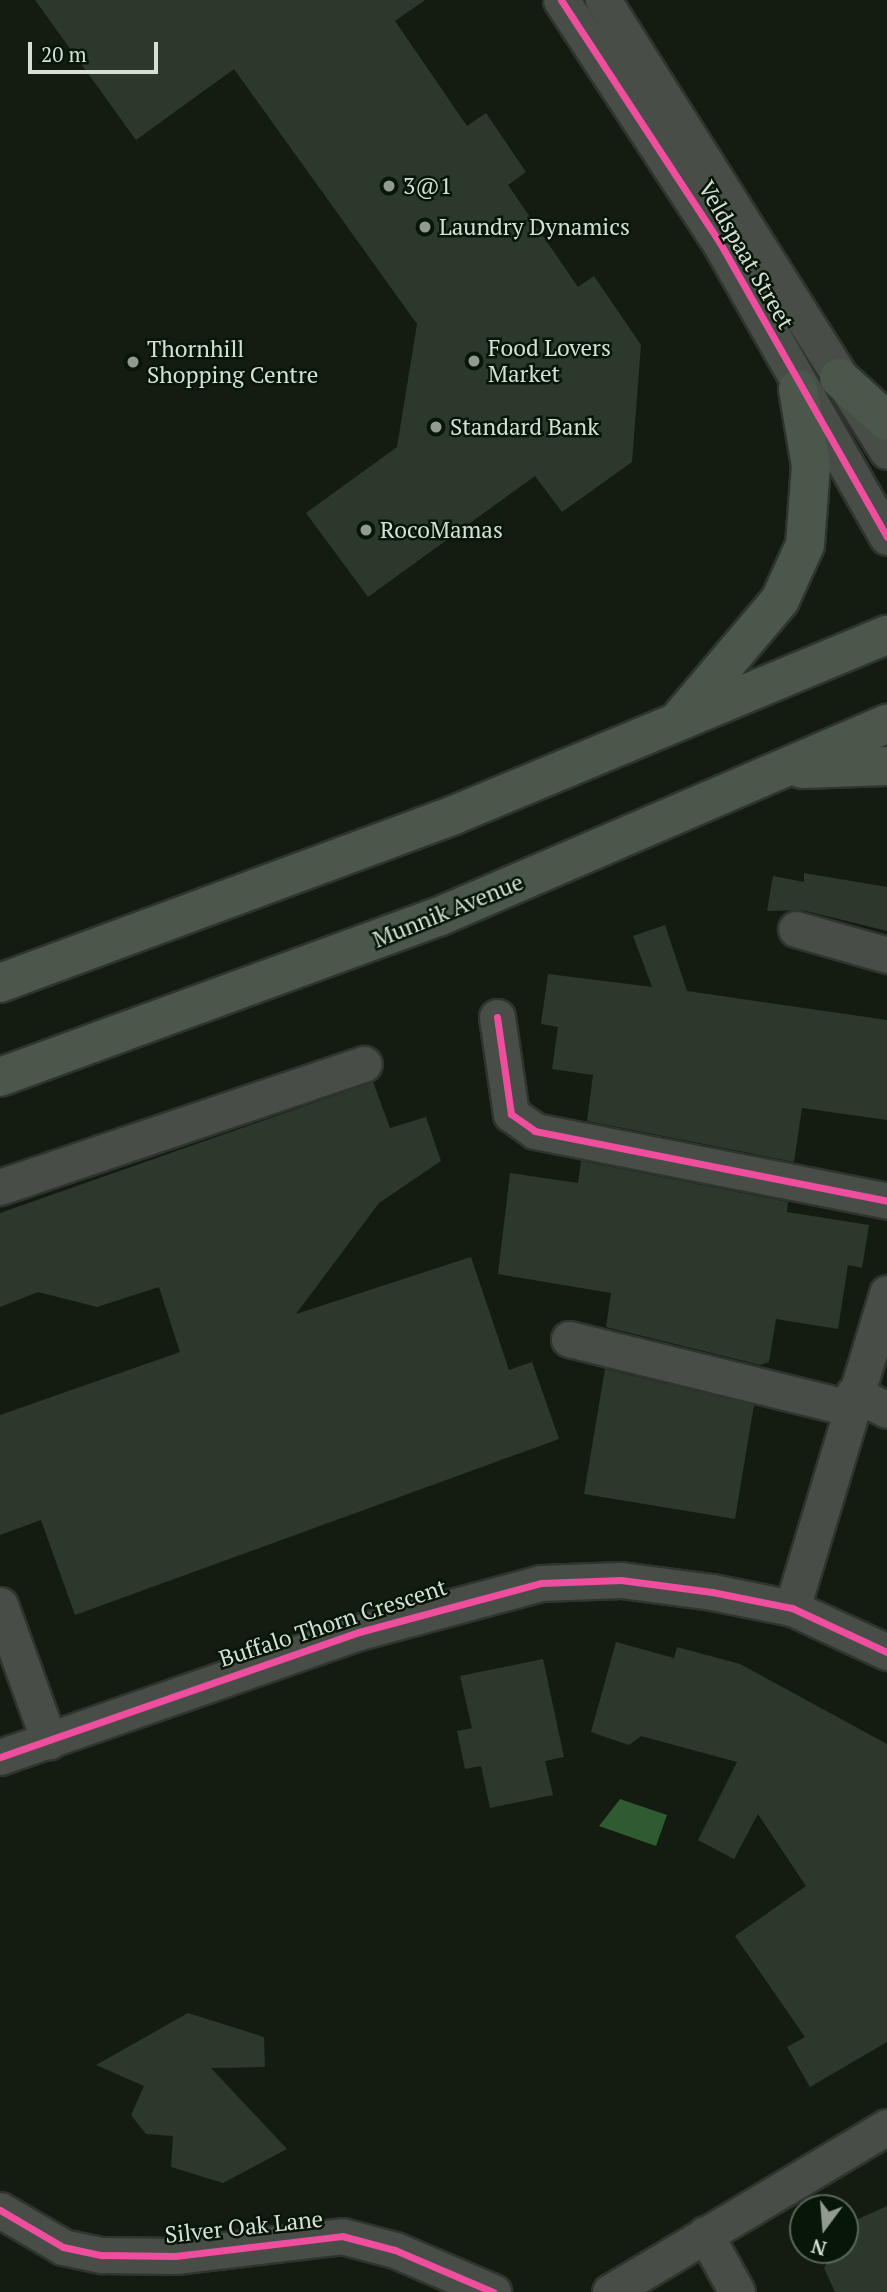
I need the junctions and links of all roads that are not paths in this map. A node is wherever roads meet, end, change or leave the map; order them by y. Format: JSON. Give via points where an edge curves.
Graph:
{"nodes":[{"id":1,"x":561,"y":0,"type":"edge"},
{"id":2,"x":603,"y":0,"type":"edge"},
{"id":3,"x":839,"y":379,"type":"junction"},
{"id":4,"x":798,"y":389,"type":"junction"},
{"id":5,"x":887,"y":421,"type":"edge"},
{"id":6,"x":887,"y":451,"type":"edge"},
{"id":7,"x":887,"y":537,"type":"edge"},
{"id":8,"x":887,"y":635,"type":"edge"},
{"id":9,"x":678,"y":720,"type":"junction"},
{"id":10,"x":887,"y":724,"type":"edge"},
{"id":11,"x":887,"y":766,"type":"edge"},
{"id":12,"x":786,"y":769,"type":"junction"},
{"id":13,"x":796,"y":929,"type":"dead end"},
{"id":14,"x":887,"y":955,"type":"edge"},
{"id":15,"x":0,"y":983,"type":"edge"},
{"id":16,"x":497,"y":1017,"type":"dead end"},
{"id":17,"x":364,"y":1064,"type":"dead end"},
{"id":18,"x":0,"y":1077,"type":"edge"},
{"id":19,"x":0,"y":1187,"type":"edge"},
{"id":20,"x":887,"y":1201,"type":"edge"},
{"id":21,"x":887,"y":1293,"type":"edge"},
{"id":22,"x":569,"y":1339,"type":"dead end"},
{"id":23,"x":852,"y":1401,"type":"junction"},
{"id":24,"x":887,"y":1410,"type":"edge"},
{"id":25,"x":0,"y":1605,"type":"edge"},
{"id":26,"x":792,"y":1608,"type":"junction"},
{"id":27,"x":887,"y":1652,"type":"edge"},
{"id":28,"x":49,"y":1741,"type":"junction"},
{"id":29,"x":0,"y":1757,"type":"edge"},
{"id":30,"x":887,"y":2127,"type":"edge"},
{"id":31,"x":0,"y":2210,"type":"edge"},
{"id":32,"x":705,"y":2234,"type":"junction"},
{"id":33,"x":493,"y":2292,"type":"edge"},
{"id":34,"x":610,"y":2292,"type":"edge"},
{"id":35,"x":737,"y":2292,"type":"edge"}],
"edges":[{"from":1,"to":4,"type":"street","name":"Veldspaat Street","via":[[720,243]]},
{"from":2,"to":3,"type":"street","name":"Veldspaat Street"},
{"from":3,"to":5,"type":"main road"},
{"from":3,"to":6,"type":"street","name":"Veldspaat Street"},
{"from":4,"to":7,"type":"street","name":"Veldspaat Street"},
{"from":4,"to":9,"type":"main road","via":[[811,466],[805,545],[780,600]]},
{"from":8,"to":9,"type":"main road"},
{"from":9,"to":15,"type":"main road","via":[[454,815]]},
{"from":10,"to":12,"type":"main road","name":"Munnik Avenue"},
{"from":11,"to":12,"type":"main road"},
{"from":12,"to":18,"type":"main road","name":"Munnik Avenue","via":[[438,917]]},
{"from":13,"to":14,"type":"street"},
{"from":16,"to":20,"type":"street","via":[[511,1114],[535,1131]]},
{"from":17,"to":19,"type":"street"},
{"from":21,"to":23,"type":"street"},
{"from":22,"to":23,"type":"street"},
{"from":23,"to":24,"type":"street"},
{"from":23,"to":26,"type":"street"},
{"from":25,"to":28,"type":"street"},
{"from":26,"to":27,"type":"street","name":"Buffalo Thorn Crescent"},
{"from":26,"to":28,"type":"street","name":"Buffalo Thorn Crescent","via":[[621,1580],[541,1583],[359,1632]]},
{"from":28,"to":29,"type":"street","name":"Buffalo Thorn Crescent"},
{"from":30,"to":32,"type":"street"},
{"from":31,"to":33,"type":"street","name":"Silver Oak Lane","via":[[63,2247],[102,2255],[174,2256],[342,2236],[395,2250]]},
{"from":32,"to":34,"type":"street"},
{"from":32,"to":35,"type":"street"}]}
